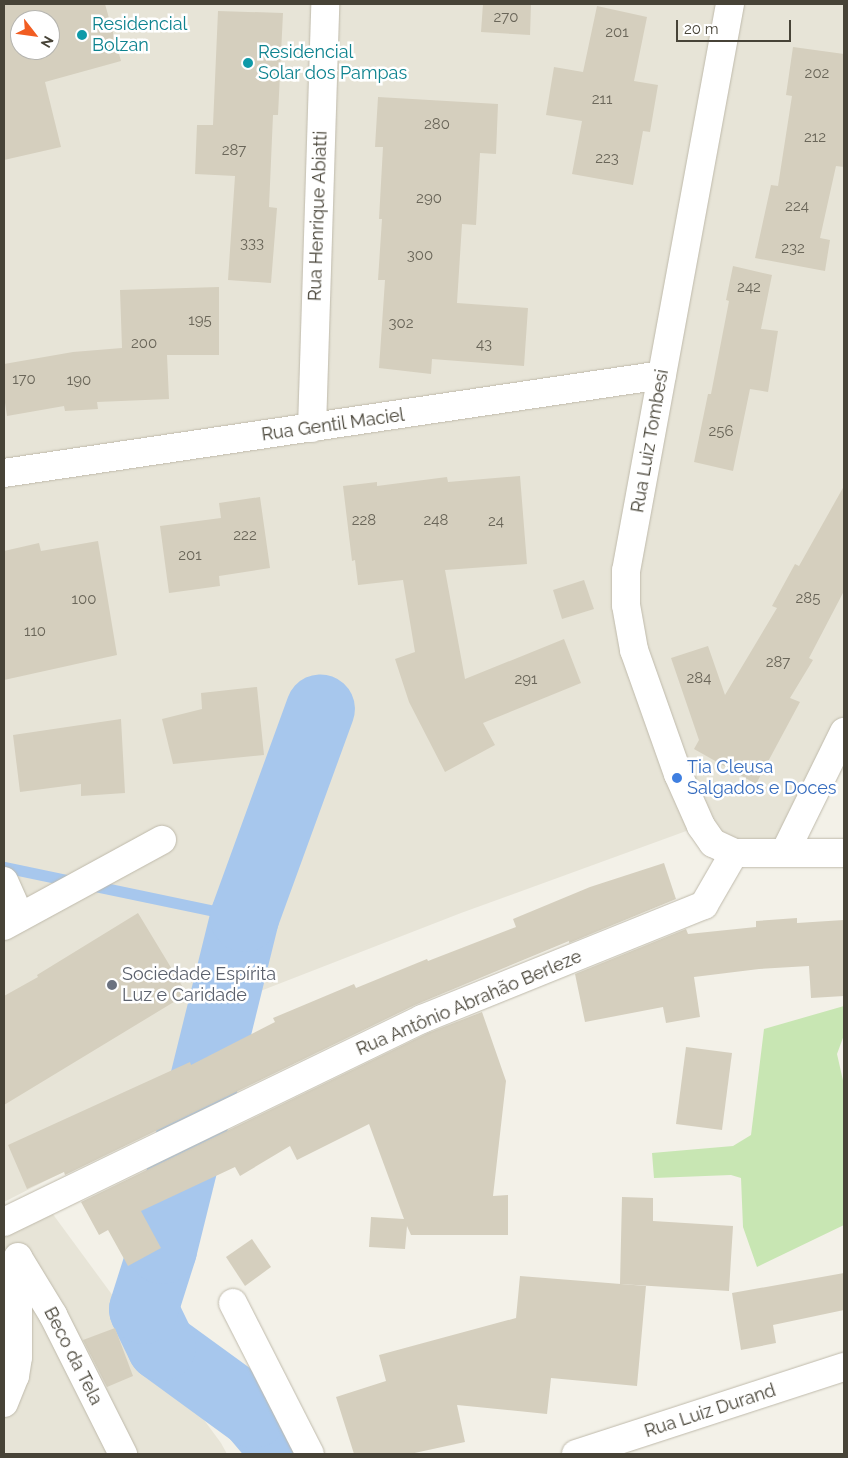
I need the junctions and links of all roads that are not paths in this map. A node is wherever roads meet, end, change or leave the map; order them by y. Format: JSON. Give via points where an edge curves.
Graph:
{"nodes":[{"id":1,"x":325,"y":4,"type":"edge"},
{"id":2,"x":730,"y":4,"type":"edge"},
{"id":3,"x":662,"y":376,"type":"junction"},
{"id":4,"x":312,"y":428,"type":"junction"},
{"id":5,"x":4,"y":473,"type":"edge"},
{"id":6,"x":844,"y":732,"type":"edge"},
{"id":7,"x":162,"y":840,"type":"dead end"},
{"id":8,"x":785,"y":852,"type":"junction"},
{"id":9,"x":734,"y":853,"type":"junction"},
{"id":10,"x":844,"y":853,"type":"edge"},
{"id":11,"x":4,"y":881,"type":"edge"},
{"id":12,"x":12,"y":921,"type":"edge"},
{"id":13,"x":4,"y":1223,"type":"edge"},
{"id":14,"x":19,"y":1259,"type":"junction"},
{"id":15,"x":233,"y":1303,"type":"dead end"},
{"id":16,"x":844,"y":1368,"type":"edge"},
{"id":17,"x":4,"y":1403,"type":"edge"},
{"id":18,"x":123,"y":1454,"type":"edge"},
{"id":19,"x":310,"y":1454,"type":"edge"},
{"id":20,"x":576,"y":1454,"type":"edge"}],
"edges":[{"from":1,"to":4,"type":"street","name":"Rua Henrique Abiatti"},
{"from":2,"to":3,"type":"street","name":"Rua Luiz Tombesi"},
{"from":3,"to":4,"type":"street","name":"Rua Gentil Maciel"},
{"from":3,"to":9,"type":"street","name":"Rua Luiz Tombesi","via":[[626,571],[626,605],[634,650],[678,774],[705,832],[713,843]]},
{"from":4,"to":5,"type":"street","name":"Rua Gentil Maciel"},
{"from":6,"to":8,"type":"street"},
{"from":7,"to":12,"type":"street"},
{"from":8,"to":9,"type":"street"},
{"from":8,"to":10,"type":"street"},
{"from":9,"to":13,"type":"street","name":"Rua Antônio Abrahão Berleze","via":[[704,905],[422,1018]]},
{"from":11,"to":12,"type":"street"},
{"from":13,"to":14,"type":"street","name":"Beco da Tela"},
{"from":14,"to":17,"type":"street","name":"Beco da Tela","via":[[18,1357],[15,1376]]},
{"from":14,"to":18,"type":"street","name":"Beco da Tela","via":[[53,1315]]},
{"from":15,"to":19,"type":"street"},
{"from":16,"to":20,"type":"street","name":"Rua Luiz Durand"}]}
